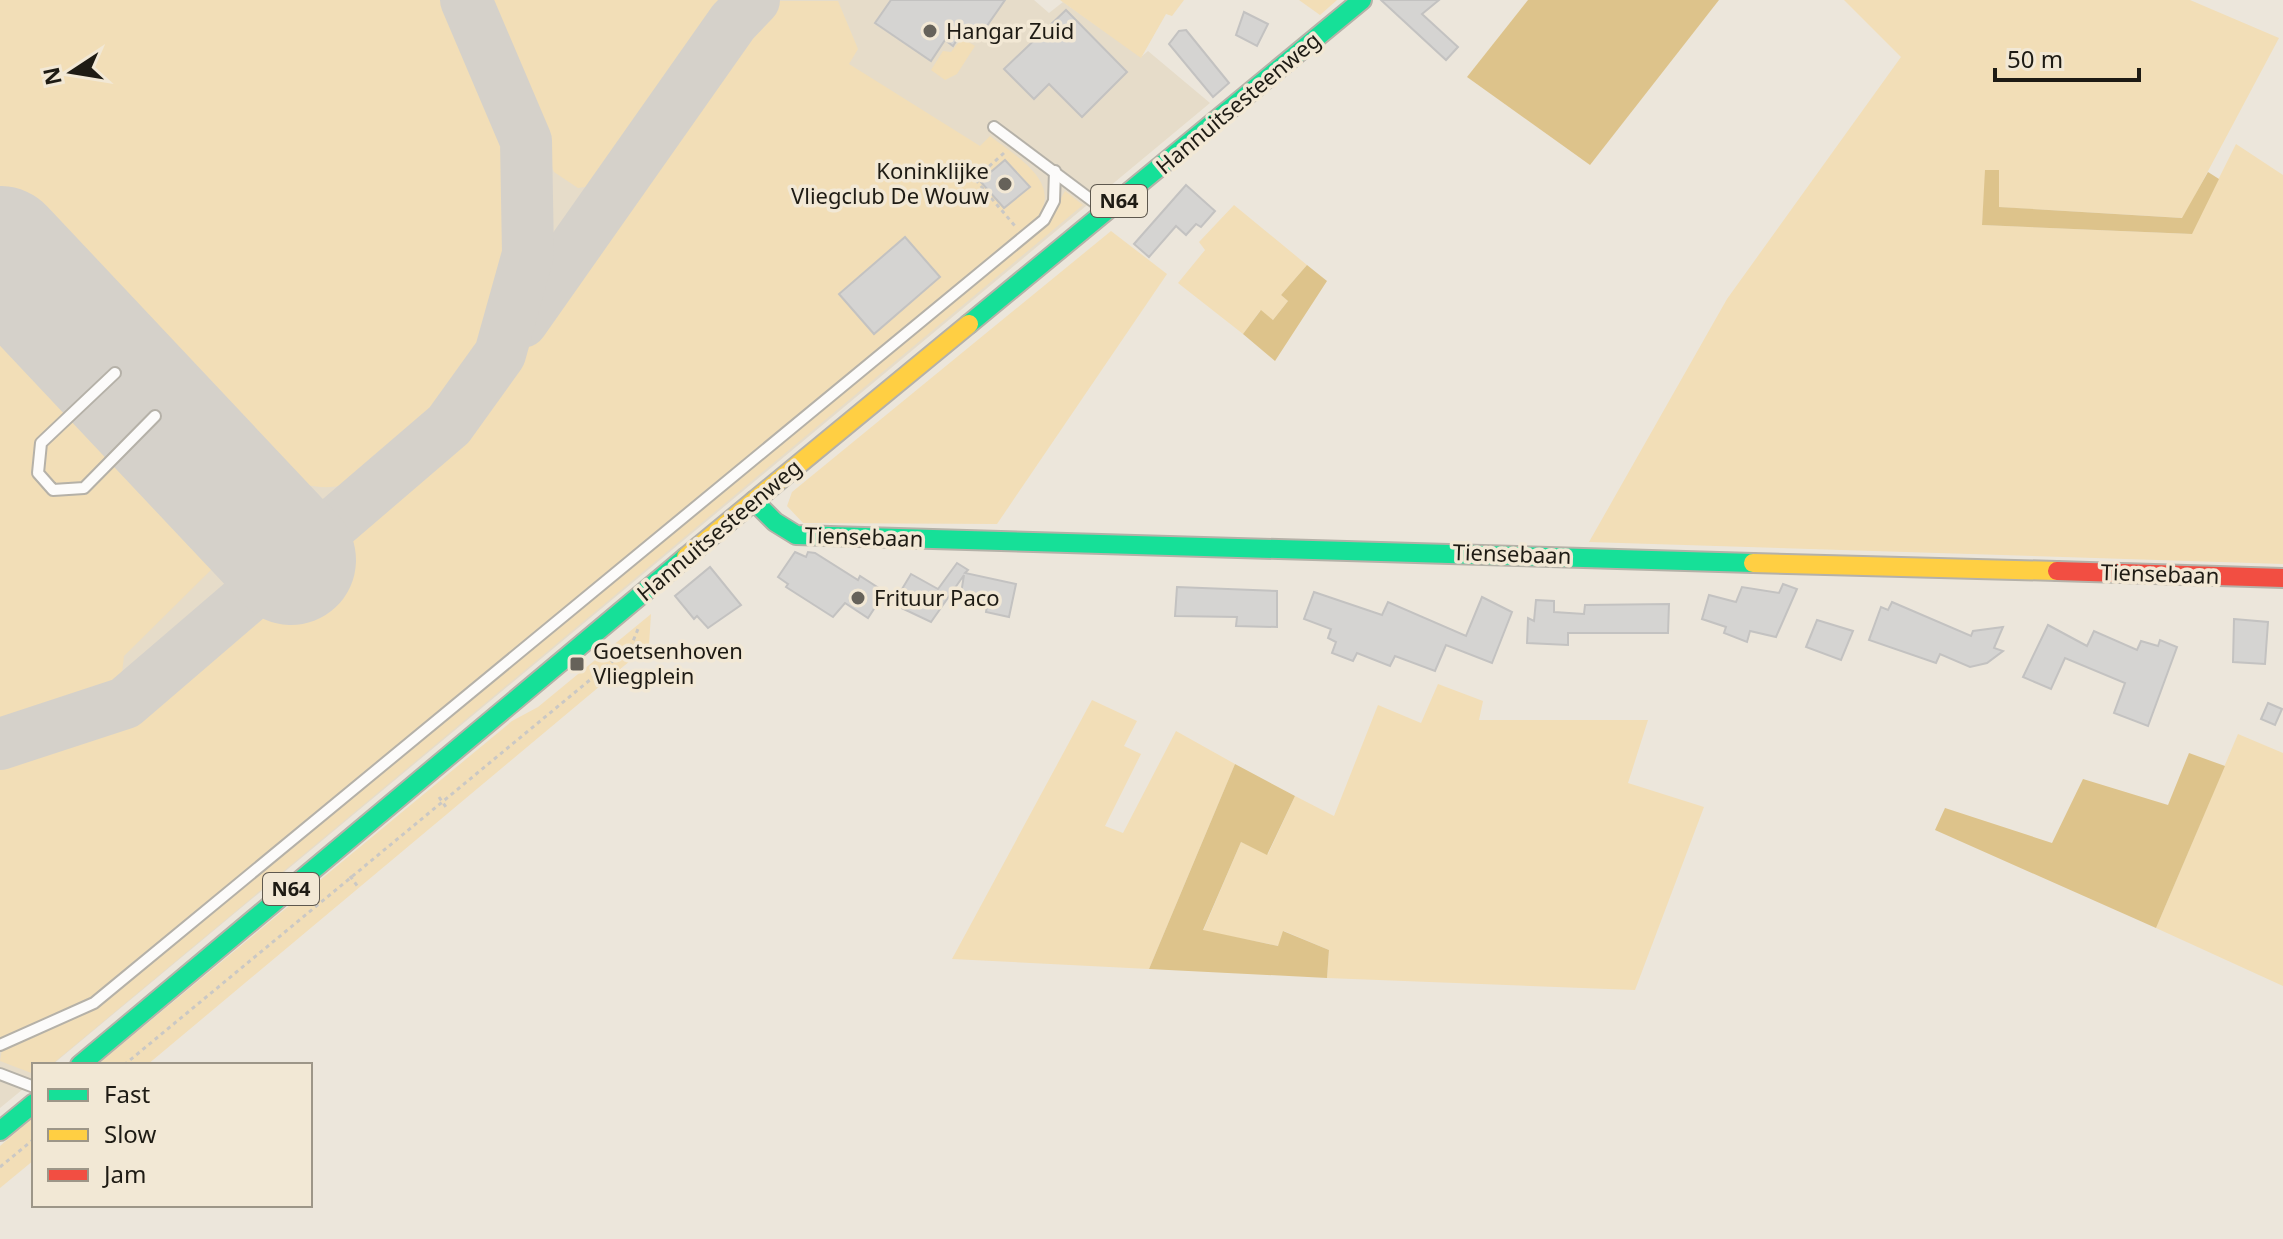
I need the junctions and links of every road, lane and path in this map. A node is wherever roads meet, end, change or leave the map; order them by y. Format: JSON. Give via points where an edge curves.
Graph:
{"nodes":[{"id":1,"x":1362,"y":0,"type":"edge"},
{"id":2,"x":994,"y":127,"type":"dead end"},
{"id":3,"x":1016,"y":143,"type":"junction"},
{"id":4,"x":1055,"y":171,"type":"junction"},
{"id":5,"x":1107,"y":211,"type":"junction"},
{"id":6,"x":1024,"y":237,"type":"junction"},
{"id":7,"x":115,"y":373,"type":"dead end"},
{"id":8,"x":155,"y":416,"type":"dead end"},
{"id":9,"x":754,"y":501,"type":"junction"},
{"id":10,"x":2283,"y":578,"type":"edge"},
{"id":11,"x":640,"y":625,"type":"dead end"},
{"id":12,"x":0,"y":1045,"type":"edge"},
{"id":13,"x":82,"y":1063,"type":"edge"},
{"id":14,"x":126,"y":1063,"type":"edge"},
{"id":15,"x":0,"y":1074,"type":"edge"},
{"id":16,"x":32,"y":1086,"type":"edge"},
{"id":17,"x":32,"y":1105,"type":"edge"},
{"id":18,"x":0,"y":1131,"type":"edge"},
{"id":19,"x":32,"y":1141,"type":"edge"},
{"id":20,"x":0,"y":1167,"type":"edge"}],
"edges":[{"from":1,"to":5,"type":"main road","name":"Hannuitsesteenweg","number":"N64"},
{"from":2,"to":3,"type":"lane"},
{"from":3,"to":4,"type":"lane"},
{"from":3,"to":6,"type":"path","via":[[975,179]]},
{"from":4,"to":5,"type":"lane"},
{"from":4,"to":6,"type":"lane","via":[[1054,201],[1044,220]]},
{"from":5,"to":9,"type":"main road","name":"Hannuitsesteenweg","number":"N64"},
{"from":6,"to":12,"type":"lane","via":[[94,1003]]},
{"from":7,"to":8,"type":"lane","via":[[41,443],[38,473],[53,490],[84,488]]},
{"from":9,"to":10,"type":"main road","name":"Tiensebaan","via":[[796,535]]},
{"from":9,"to":13,"type":"main road","name":"Hannuitsesteenweg","number":"N64"},
{"from":11,"to":14,"type":"path","name":"Hannuitsesteenweg","via":[[631,646]]},
{"from":15,"to":16,"type":"lane"},
{"from":17,"to":18,"type":"main road"},
{"from":19,"to":20,"type":"path"}]}
